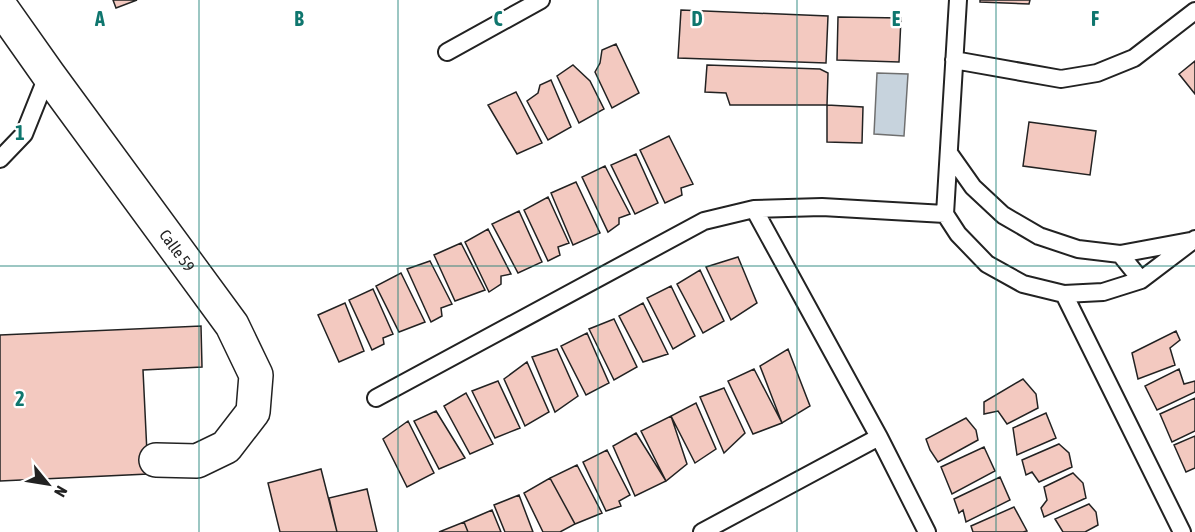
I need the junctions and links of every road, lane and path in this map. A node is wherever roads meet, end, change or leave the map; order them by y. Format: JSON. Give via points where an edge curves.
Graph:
{"nodes":[{"id":1,"x":542,"y":0,"type":"edge"},
{"id":2,"x":958,"y":0,"type":"edge"},
{"id":3,"x":0,"y":6,"type":"edge"},
{"id":4,"x":1195,"y":10,"type":"edge"},
{"id":5,"x":447,"y":52,"type":"dead end"},
{"id":6,"x":954,"y":60,"type":"junction"},
{"id":7,"x":48,"y":74,"type":"junction"},
{"id":8,"x":949,"y":153,"type":"junction"},
{"id":9,"x":0,"y":159,"type":"edge"},
{"id":10,"x":754,"y":209,"type":"junction"},
{"id":11,"x":945,"y":214,"type":"junction"},
{"id":12,"x":1194,"y":240,"type":"edge"},
{"id":13,"x":1120,"y":254,"type":"junction"},
{"id":14,"x":1141,"y":280,"type":"junction"},
{"id":15,"x":1064,"y":294,"type":"junction"},
{"id":16,"x":376,"y":398,"type":"dead end"},
{"id":17,"x":879,"y":437,"type":"junction"},
{"id":18,"x":156,"y":460,"type":"dead end"},
{"id":19,"x":702,"y":532,"type":"edge"},
{"id":20,"x":927,"y":532,"type":"edge"},
{"id":21,"x":1182,"y":532,"type":"edge"}],
"edges":[{"from":1,"to":5,"type":"lane"},
{"from":2,"to":6,"type":"lane"},
{"from":3,"to":7,"type":"street","name":"Calle 59"},
{"from":4,"to":6,"type":"lane","via":[[1134,58],[1097,73],[1060,79]]},
{"from":6,"to":8,"type":"lane"},
{"from":7,"to":9,"type":"lane","via":[[24,134]]},
{"from":7,"to":18,"type":"street","name":"Calle 59","via":[[232,325],[256,375],[252,411],[225,447],[197,461]]},
{"from":8,"to":11,"type":"lane"},
{"from":8,"to":13,"type":"lane","via":[[973,187],[1004,214],[1039,236],[1078,249]]},
{"from":10,"to":11,"type":"lane","via":[[822,207]]},
{"from":10,"to":16,"type":"lane","via":[[704,221]]},
{"from":10,"to":17,"type":"lane"},
{"from":11,"to":15,"type":"lane","via":[[987,264],[1023,284]]},
{"from":12,"to":13,"type":"lane"},
{"from":12,"to":14,"type":"lane"},
{"from":13,"to":14,"type":"lane"},
{"from":14,"to":15,"type":"lane","via":[[1103,292]]},
{"from":15,"to":21,"type":"lane"},
{"from":17,"to":19,"type":"lane"},
{"from":17,"to":20,"type":"lane"}]}
